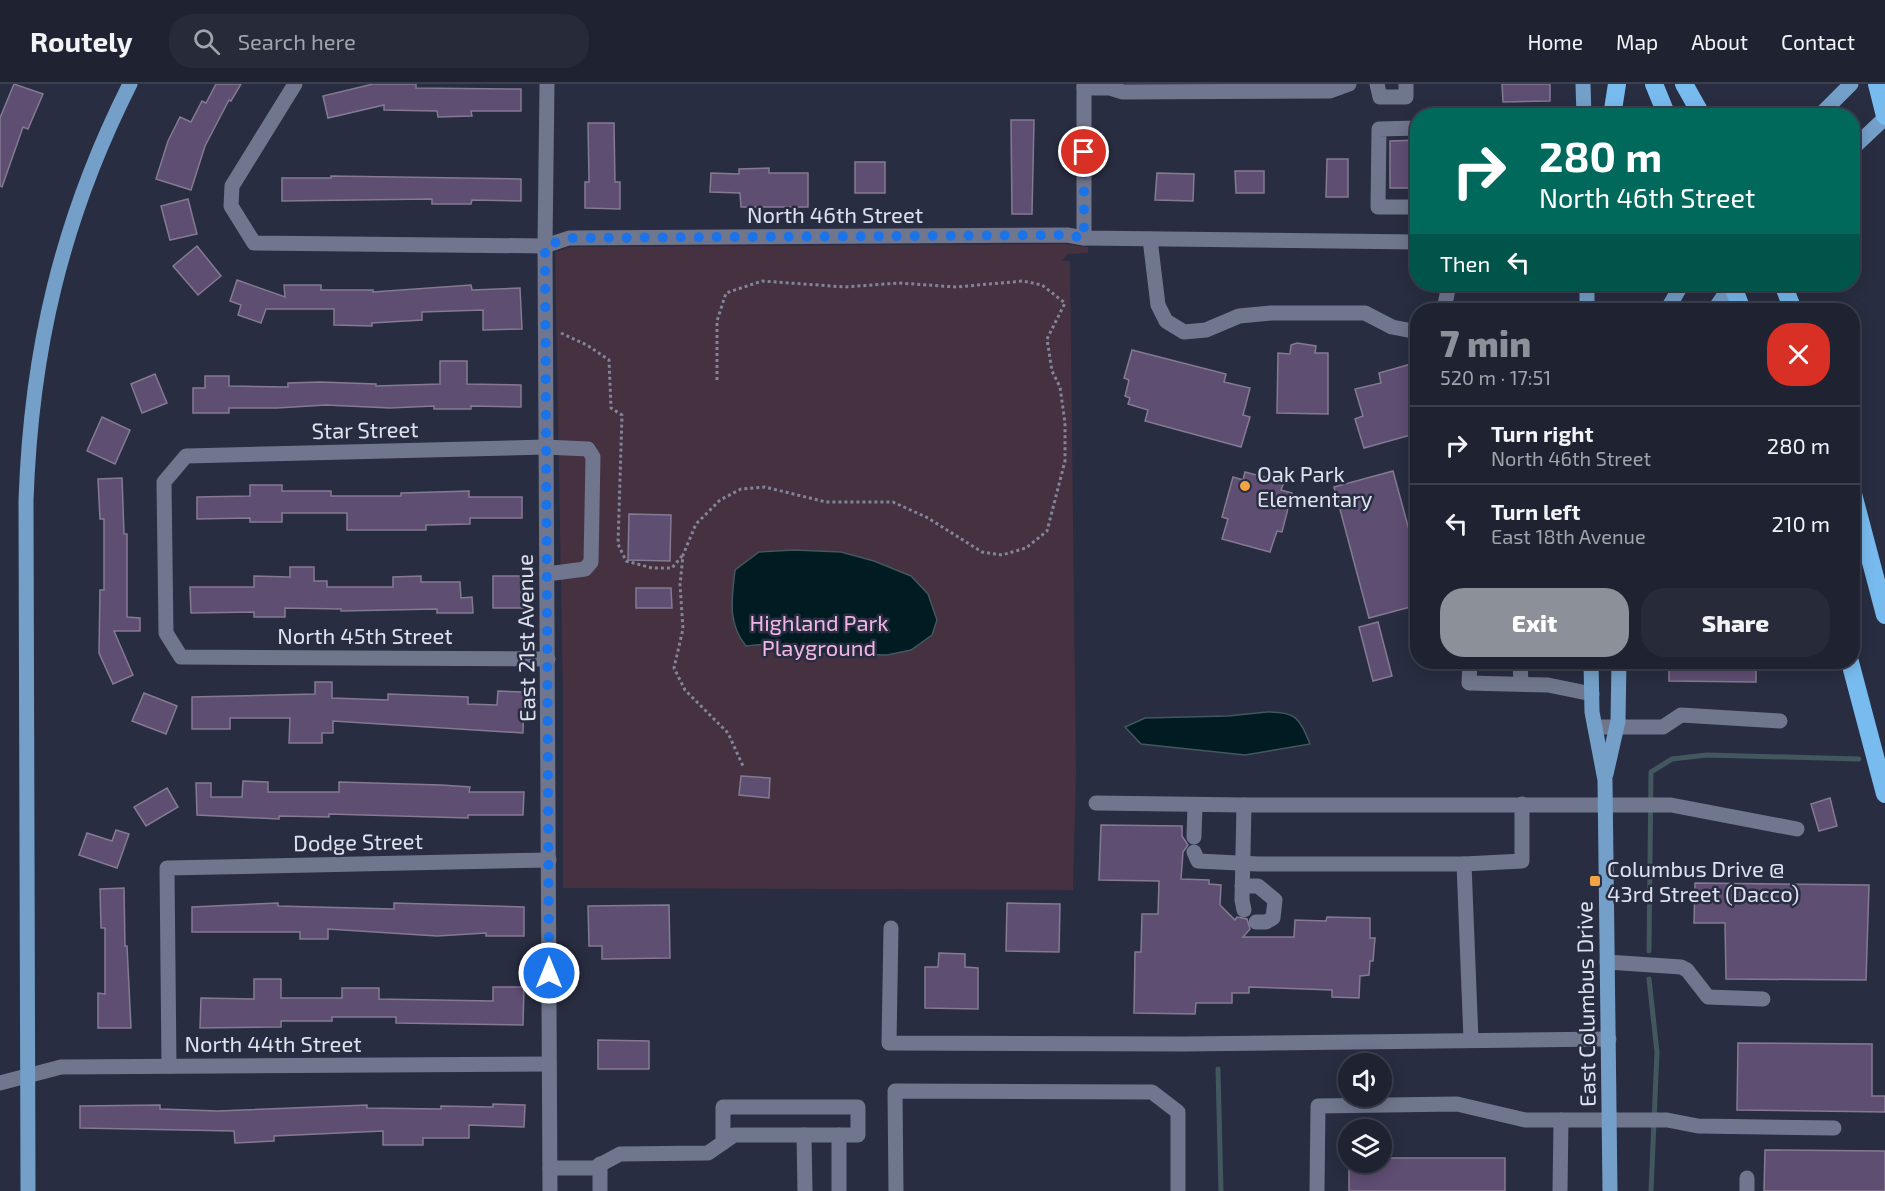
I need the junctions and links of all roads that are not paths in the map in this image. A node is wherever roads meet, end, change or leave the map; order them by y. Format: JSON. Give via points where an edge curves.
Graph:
{"nodes":[{"id":1,"x":130,"y":84,"type":"edge"},
{"id":2,"x":295,"y":84,"type":"edge"},
{"id":3,"x":547,"y":84,"type":"edge"},
{"id":4,"x":1349,"y":84,"type":"edge"},
{"id":5,"x":1377,"y":84,"type":"edge"},
{"id":6,"x":1406,"y":84,"type":"edge"},
{"id":7,"x":1583,"y":84,"type":"edge"},
{"id":8,"x":1617,"y":84,"type":"edge"},
{"id":9,"x":1654,"y":84,"type":"edge"},
{"id":10,"x":1679,"y":84,"type":"edge"},
{"id":11,"x":1851,"y":84,"type":"edge"},
{"id":12,"x":1877,"y":84,"type":"edge"},
{"id":13,"x":1084,"y":86,"type":"edge"},
{"id":14,"x":1123,"y":88,"type":"edge"},
{"id":15,"x":1688,"y":91,"type":"edge"},
{"id":16,"x":1584,"y":108,"type":"edge"},
{"id":17,"x":1613,"y":108,"type":"edge"},
{"id":18,"x":1664,"y":108,"type":"edge"},
{"id":19,"x":1698,"y":108,"type":"edge"},
{"id":20,"x":1827,"y":108,"type":"edge"},
{"id":21,"x":1885,"y":117,"type":"edge"},
{"id":22,"x":1410,"y":128,"type":"edge"},
{"id":23,"x":1860,"y":141,"type":"edge"},
{"id":24,"x":1410,"y":207,"type":"edge"},
{"id":25,"x":1084,"y":238,"type":"junction"},
{"id":26,"x":1150,"y":239,"type":"junction"},
{"id":27,"x":1410,"y":242,"type":"edge"},
{"id":28,"x":545,"y":246,"type":"junction"},
{"id":29,"x":1410,"y":330,"type":"edge"},
{"id":30,"x":545,"y":447,"type":"junction"},
{"id":31,"x":1860,"y":520,"type":"edge"},
{"id":32,"x":547,"y":574,"type":"junction"},
{"id":33,"x":1885,"y":615,"type":"edge"},
{"id":34,"x":181,"y":657,"type":"joint"},
{"id":35,"x":548,"y":659,"type":"junction"},
{"id":36,"x":1464,"y":669,"type":"edge"},
{"id":37,"x":1470,"y":669,"type":"edge"},
{"id":38,"x":1520,"y":669,"type":"edge"},
{"id":39,"x":1591,"y":669,"type":"edge"},
{"id":40,"x":1619,"y":669,"type":"edge"},
{"id":41,"x":1852,"y":669,"type":"edge"},
{"id":42,"x":1469,"y":683,"type":"junction"},
{"id":43,"x":1521,"y":684,"type":"junction"},
{"id":44,"x":1592,"y":694,"type":"junction"},
{"id":45,"x":1780,"y":721,"type":"dead end"},
{"id":46,"x":1617,"y":726,"type":"junction"},
{"id":47,"x":1595,"y":727,"type":"junction"},
{"id":48,"x":1605,"y":780,"type":"junction"},
{"id":49,"x":1885,"y":794,"type":"edge"},
{"id":50,"x":1096,"y":803,"type":"dead end"},
{"id":51,"x":1522,"y":804,"type":"junction"},
{"id":52,"x":1605,"y":804,"type":"junction"},
{"id":53,"x":1195,"y":805,"type":"junction"},
{"id":54,"x":1244,"y":805,"type":"junction"},
{"id":55,"x":1797,"y":829,"type":"dead end"},
{"id":56,"x":549,"y":860,"type":"junction"},
{"id":57,"x":1243,"y":864,"type":"junction"},
{"id":58,"x":1464,"y":864,"type":"junction"},
{"id":59,"x":1242,"y":886,"type":"junction"},
{"id":60,"x":1244,"y":910,"type":"dead end"},
{"id":61,"x":1256,"y":922,"type":"dead end"},
{"id":62,"x":891,"y":928,"type":"dead end"},
{"id":63,"x":1607,"y":962,"type":"junction"},
{"id":64,"x":1763,"y":999,"type":"dead end"},
{"id":65,"x":1609,"y":1039,"type":"junction"},
{"id":66,"x":1471,"y":1041,"type":"junction"},
{"id":67,"x":549,"y":1064,"type":"junction"},
{"id":68,"x":169,"y":1066,"type":"junction"},
{"id":69,"x":28,"y":1076,"type":"junction"},
{"id":70,"x":0,"y":1083,"type":"edge"},
{"id":71,"x":1561,"y":1120,"type":"junction"},
{"id":72,"x":1609,"y":1120,"type":"junction"},
{"id":73,"x":1834,"y":1128,"type":"dead end"},
{"id":74,"x":804,"y":1135,"type":"junction"},
{"id":75,"x":839,"y":1135,"type":"junction"},
{"id":76,"x":723,"y":1143,"type":"junction"},
{"id":77,"x":600,"y":1164,"type":"junction"},
{"id":78,"x":550,"y":1168,"type":"junction"},
{"id":79,"x":28,"y":1191,"type":"edge"},
{"id":80,"x":550,"y":1191,"type":"edge"},
{"id":81,"x":600,"y":1191,"type":"edge"},
{"id":82,"x":805,"y":1191,"type":"edge"},
{"id":83,"x":839,"y":1191,"type":"edge"},
{"id":84,"x":896,"y":1191,"type":"edge"},
{"id":85,"x":1178,"y":1191,"type":"edge"},
{"id":86,"x":1317,"y":1191,"type":"edge"},
{"id":87,"x":1560,"y":1191,"type":"edge"},
{"id":88,"x":1610,"y":1191,"type":"edge"}],
"edges":[{"from":1,"to":69,"type":"main road","via":[[92,163],[64,243],[43,328],[31,414],[26,501]]},
{"from":2,"to":28,"type":"street","name":"North 46th Street","via":[[232,186],[231,206],[254,243]]},
{"from":3,"to":28,"type":"street","name":"East 21st Avenue"},
{"from":4,"to":14,"type":"street","via":[[1330,92]]},
{"from":5,"to":6,"type":"street","via":[[1380,97],[1406,97]]},
{"from":7,"to":16,"type":"main road"},
{"from":8,"to":17,"type":"highway"},
{"from":9,"to":18,"type":"highway"},
{"from":10,"to":15,"type":"highway"},
{"from":11,"to":20,"type":"main road"},
{"from":12,"to":21,"type":"highway"},
{"from":13,"to":14,"type":"street"},
{"from":13,"to":25,"type":"street"},
{"from":15,"to":19,"type":"highway"},
{"from":21,"to":23,"type":"main road"},
{"from":22,"to":24,"type":"street","via":[[1378,129],[1378,207]]},
{"from":25,"to":26,"type":"street","name":"North 46th Street"},
{"from":25,"to":28,"type":"street","name":"North 46th Street","via":[[569,238]]},
{"from":26,"to":27,"type":"street","name":"North 46th Street"},
{"from":26,"to":29,"type":"street","via":[[1158,305],[1166,321],[1184,332],[1206,330],[1239,316],[1271,313],[1365,313],[1392,327]]},
{"from":28,"to":30,"type":"street","name":"East 21st Avenue"},
{"from":30,"to":32,"type":"street","name":"East 21st Avenue"},
{"from":30,"to":32,"type":"street","name":"Star Street","via":[[588,449],[593,456],[591,562],[585,569]]},
{"from":30,"to":34,"type":"street","name":"Star Street","via":[[186,456],[164,482],[166,633]]},
{"from":31,"to":33,"type":"highway"},
{"from":32,"to":35,"type":"street","name":"East 21st Avenue"},
{"from":34,"to":35,"type":"street","name":"North 45th Street"},
{"from":35,"to":56,"type":"street","name":"East 21st Avenue"},
{"from":36,"to":42,"type":"street"},
{"from":37,"to":42,"type":"street"},
{"from":38,"to":43,"type":"street"},
{"from":39,"to":44,"type":"main road","name":"East Columbus Drive"},
{"from":40,"to":46,"type":"main road","name":"East Columbus Drive"},
{"from":41,"to":49,"type":"highway"},
{"from":42,"to":43,"type":"street"},
{"from":43,"to":44,"type":"street"},
{"from":44,"to":47,"type":"main road","name":"East Columbus Drive"},
{"from":45,"to":46,"type":"street","via":[[1681,715],[1663,727]]},
{"from":46,"to":47,"type":"street"},
{"from":46,"to":48,"type":"main road","name":"East Columbus Drive"},
{"from":47,"to":48,"type":"main road","name":"East Columbus Drive"},
{"from":48,"to":52,"type":"main road","name":"East Columbus Drive"},
{"from":50,"to":53,"type":"street"},
{"from":51,"to":52,"type":"street"},
{"from":51,"to":54,"type":"street"},
{"from":51,"to":58,"type":"street","via":[[1522,861]]},
{"from":52,"to":55,"type":"street","via":[[1671,805]]},
{"from":52,"to":63,"type":"main road","name":"East Columbus Drive"},
{"from":53,"to":54,"type":"street"},
{"from":53,"to":57,"type":"street","via":[[1194,844],[1198,861]]},
{"from":54,"to":57,"type":"street"},
{"from":56,"to":67,"type":"street","name":"East 21st Avenue"},
{"from":56,"to":68,"type":"street","name":"Dodge Street","via":[[167,868]]},
{"from":57,"to":58,"type":"street"},
{"from":57,"to":59,"type":"street"},
{"from":58,"to":66,"type":"street"},
{"from":59,"to":60,"type":"street"},
{"from":59,"to":61,"type":"street","via":[[1258,886],[1275,900],[1274,918]]},
{"from":62,"to":66,"type":"street","via":[[889,1043]]},
{"from":63,"to":64,"type":"street","via":[[1681,967],[1708,997]]},
{"from":63,"to":65,"type":"main road","name":"East Columbus Drive"},
{"from":65,"to":66,"type":"street"},
{"from":65,"to":72,"type":"main road","name":"East Columbus Drive"},
{"from":67,"to":68,"type":"street","name":"North 44th Street"},
{"from":67,"to":78,"type":"street","name":"East 21st Avenue"},
{"from":68,"to":69,"type":"street","name":"North 44th Street","via":[[60,1067]]},
{"from":69,"to":70,"type":"street","name":"North 44th Street"},
{"from":69,"to":79,"type":"main road"},
{"from":71,"to":72,"type":"street"},
{"from":71,"to":86,"type":"street","via":[[1513,1119],[1457,1104],[1318,1106]]},
{"from":71,"to":87,"type":"street"},
{"from":72,"to":73,"type":"street"},
{"from":72,"to":88,"type":"main road","name":"East Columbus Drive"},
{"from":74,"to":75,"type":"street"},
{"from":74,"to":76,"type":"street","via":[[734,1135]]},
{"from":74,"to":82,"type":"street"},
{"from":75,"to":76,"type":"street","via":[[858,1135],[858,1107],[723,1107]]},
{"from":75,"to":83,"type":"street"},
{"from":76,"to":77,"type":"street","via":[[708,1153],[620,1154]]},
{"from":77,"to":78,"type":"street","via":[[594,1168]]},
{"from":77,"to":81,"type":"street"},
{"from":78,"to":80,"type":"street","name":"East 21st Avenue"},
{"from":84,"to":85,"type":"street","via":[[895,1091],[1152,1092],[1178,1112]]}]}
